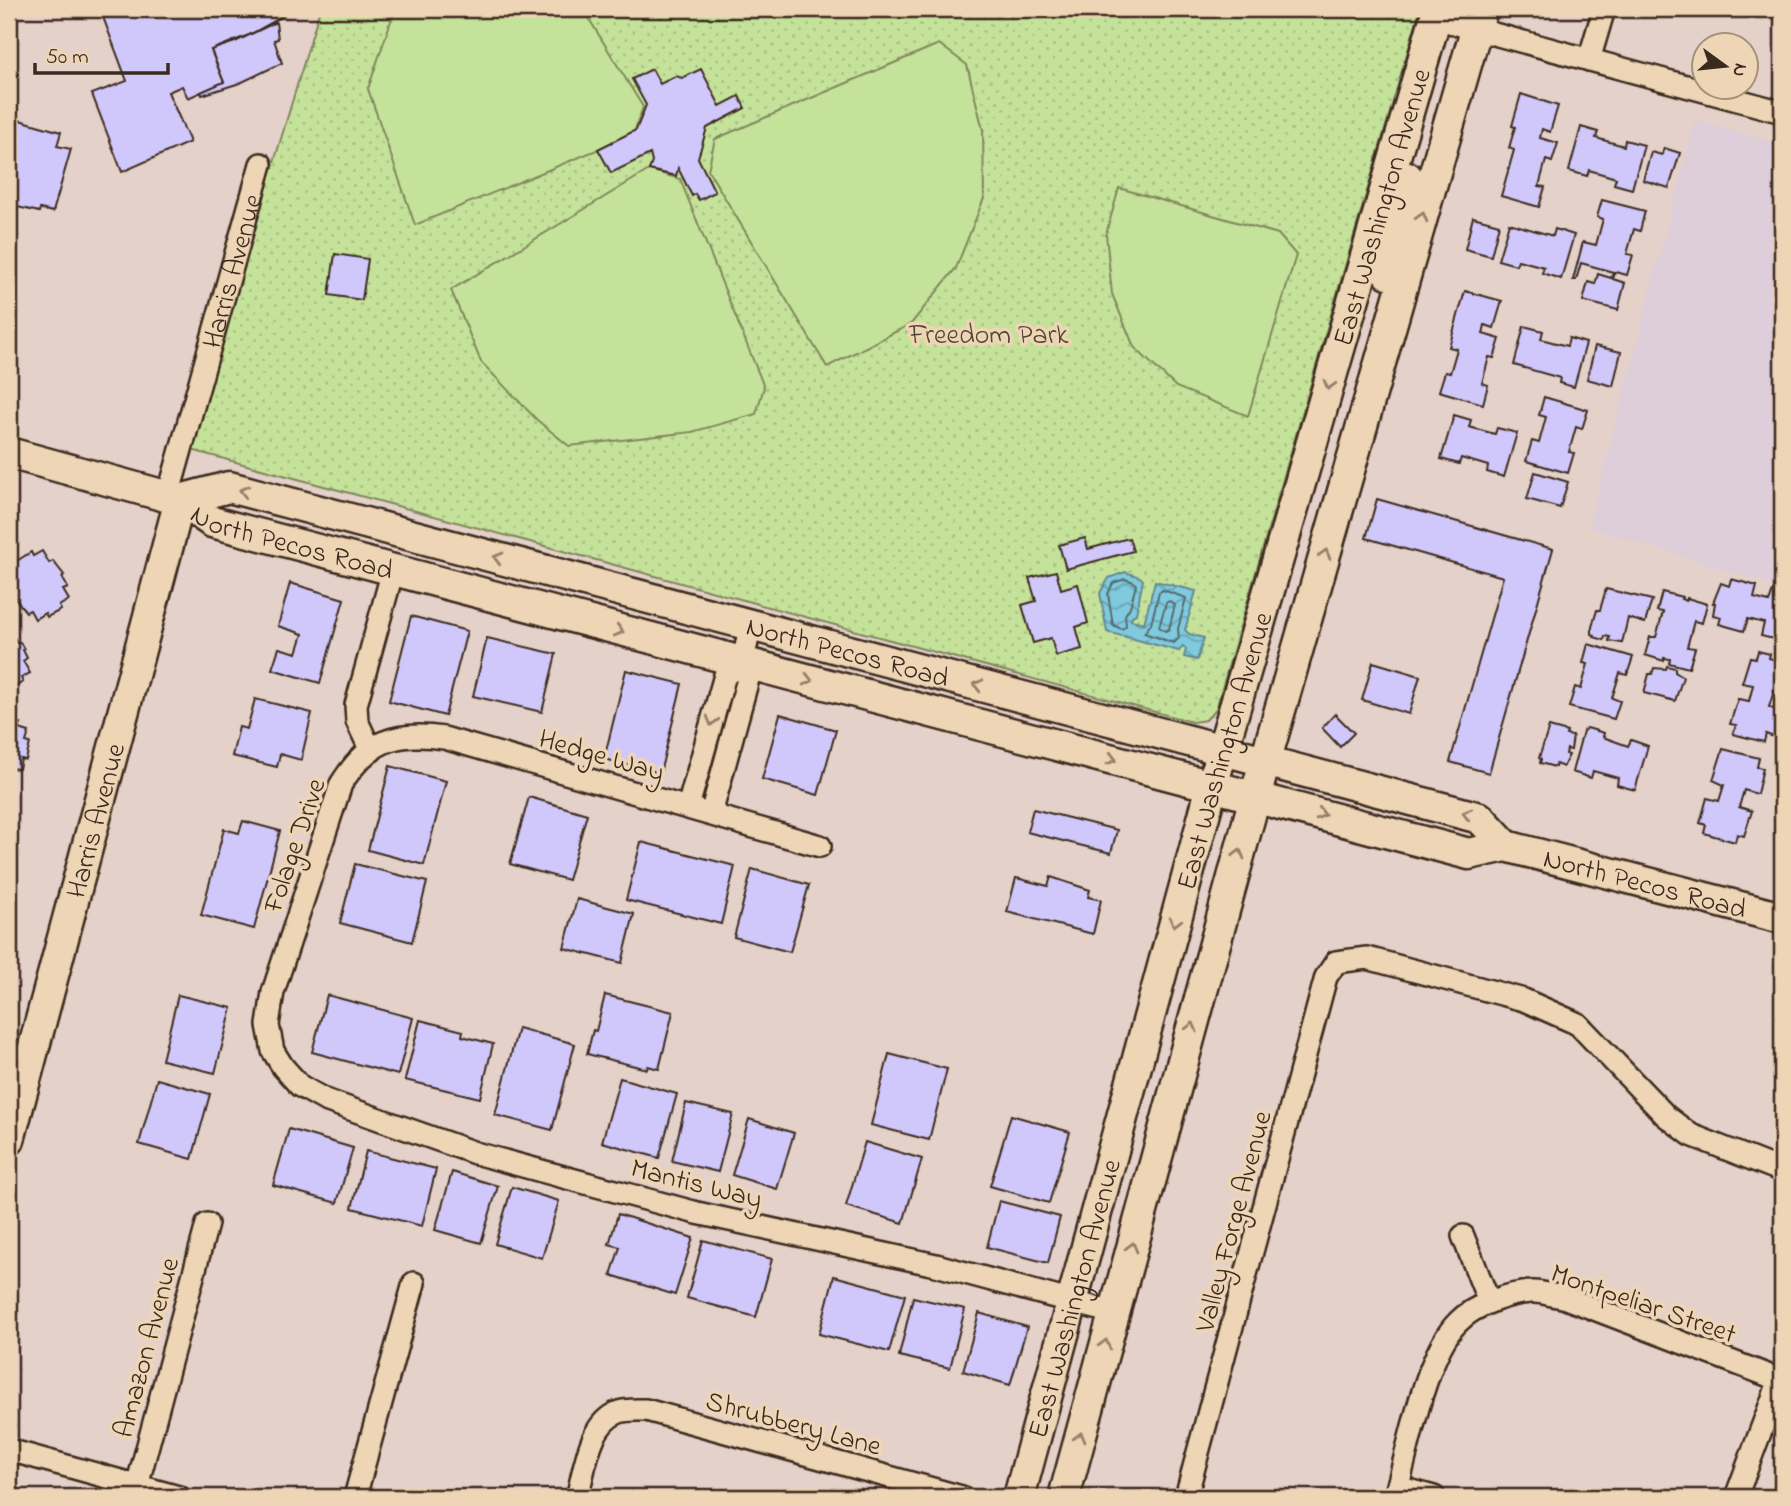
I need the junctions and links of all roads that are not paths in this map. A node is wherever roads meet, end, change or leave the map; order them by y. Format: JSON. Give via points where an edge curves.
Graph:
{"nodes":[{"id":1,"x":1605,"y":9,"type":"edge"},
{"id":2,"x":1459,"y":17,"type":"edge"},
{"id":3,"x":1590,"y":61,"type":"junction"},
{"id":4,"x":1409,"y":107,"type":"junction"},
{"id":5,"x":1782,"y":112,"type":"edge"},
{"id":6,"x":261,"y":164,"type":"dead end"},
{"id":7,"x":1376,"y":377,"type":"junction"},
{"id":8,"x":9,"y":453,"type":"edge"},
{"id":9,"x":174,"y":498,"type":"junction"},
{"id":10,"x":393,"y":570,"type":"junction"},
{"id":11,"x":611,"y":588,"type":"junction"},
{"id":12,"x":751,"y":625,"type":"junction"},
{"id":13,"x":742,"y":664,"type":"junction"},
{"id":14,"x":370,"y":751,"type":"junction"},
{"id":15,"x":1244,"y":755,"type":"junction"},
{"id":16,"x":1234,"y":791,"type":"junction"},
{"id":17,"x":688,"y":807,"type":"junction"},
{"id":18,"x":711,"y":814,"type":"junction"},
{"id":19,"x":820,"y":846,"type":"dead end"},
{"id":20,"x":1506,"y":846,"type":"junction"},
{"id":21,"x":1782,"y":918,"type":"edge"},
{"id":22,"x":283,"y":1067,"type":"joint"},
{"id":23,"x":9,"y":1140,"type":"edge"},
{"id":24,"x":1782,"y":1171,"type":"edge"},
{"id":25,"x":207,"y":1224,"type":"dead end"},
{"id":26,"x":1463,"y":1236,"type":"dead end"},
{"id":27,"x":414,"y":1283,"type":"dead end"},
{"id":28,"x":1071,"y":1301,"type":"junction"},
{"id":29,"x":1489,"y":1301,"type":"junction"},
{"id":30,"x":1114,"y":1313,"type":"junction"},
{"id":31,"x":1781,"y":1377,"type":"edge"},
{"id":32,"x":9,"y":1450,"type":"edge"},
{"id":33,"x":136,"y":1486,"type":"junction"},
{"id":34,"x":1397,"y":1492,"type":"edge"},
{"id":35,"x":179,"y":1497,"type":"edge"},
{"id":36,"x":355,"y":1497,"type":"edge"},
{"id":37,"x":577,"y":1497,"type":"edge"},
{"id":38,"x":962,"y":1497,"type":"edge"},
{"id":39,"x":1018,"y":1497,"type":"edge"},
{"id":40,"x":1064,"y":1497,"type":"edge"},
{"id":41,"x":1186,"y":1497,"type":"edge"},
{"id":42,"x":1434,"y":1497,"type":"edge"},
{"id":43,"x":1736,"y":1497,"type":"edge"}],
"edges":[{"from":1,"to":3,"type":"street"},
{"from":2,"to":3,"type":"street"},
{"from":2,"to":4,"type":"main road","name":"East Washington Avenue"},
{"from":7,"to":2,"type":"main road","name":"East Washington Avenue","one_way":true},
{"from":3,"to":5,"type":"street"},
{"from":4,"to":7,"type":"main road","via":[[1417,127],[1380,309]]},
{"from":4,"to":15,"type":"main road","name":"East Washington Avenue","one_way":true,"via":[[1290,517],[1296,546],[1295,585]]},
{"from":6,"to":9,"type":"street","name":"Harris Avenue"},
{"from":15,"to":7,"type":"main road","name":"East Washington Avenue","one_way":true},
{"from":8,"to":9,"type":"main road","name":"North Pecos Road"},
{"from":9,"to":10,"type":"main road","name":"North Pecos Road","via":[[212,522]]},
{"from":11,"to":9,"type":"main road","name":"North Pecos Road","one_way":true,"via":[[229,487]]},
{"from":9,"to":23,"type":"main road","name":"Harris Avenue"},
{"from":10,"to":11,"type":"main road","via":[[471,572],[590,603],[602,600]]},
{"from":10,"to":13,"type":"main road","name":"North Pecos Road","one_way":true},
{"from":10,"to":14,"type":"street","via":[[356,705],[357,722]]},
{"from":11,"to":12,"type":"main road","name":"North Pecos Road"},
{"from":12,"to":13,"type":"street"},
{"from":15,"to":12,"type":"main road","name":"North Pecos Road","one_way":true},
{"from":13,"to":16,"type":"main road","name":"North Pecos Road","one_way":true},
{"from":13,"to":17,"type":"street","one_way":true,"via":[[725,675]]},
{"from":13,"to":18,"type":"street","via":[[748,679]]},
{"from":14,"to":17,"type":"street","name":"Hedge Way","via":[[383,742],[417,734],[444,738]]},
{"from":14,"to":22,"type":"street","name":"Folage Drive","via":[[341,784],[273,992],[268,1026]]},
{"from":15,"to":16,"type":"main road","name":"East Washington Avenue"},
{"from":15,"to":16,"type":"main road","name":"East Washington Avenue"},
{"from":20,"to":15,"type":"main road","name":"North Pecos Road","one_way":true,"via":[[1480,818]]},
{"from":16,"to":20,"type":"main road","name":"North Pecos Road","one_way":true,"via":[[1469,853]]},
{"from":16,"to":28,"type":"main road","name":"East Washington Avenue","one_way":true},
{"from":30,"to":16,"type":"main road","name":"East Washington Avenue","one_way":true},
{"from":17,"to":18,"type":"street","name":"Hedge Way"},
{"from":18,"to":19,"type":"street","name":"Hedge Way"},
{"from":20,"to":21,"type":"main road","name":"North Pecos Road"},
{"from":22,"to":28,"type":"street","name":"Mantis Way","via":[[300,1086],[325,1100],[475,1153],[697,1213],[936,1265]]},
{"from":24,"to":41,"type":"street","name":"Valley Forge Avenue","via":[[1691,1135],[1666,1116],[1578,1024],[1524,1000],[1367,958],[1336,962],[1326,977]]},
{"from":25,"to":33,"type":"street","name":"Amazon Avenue"},
{"from":26,"to":29,"type":"street"},
{"from":27,"to":36,"type":"street"},
{"from":28,"to":30,"type":"street","name":"Mantis Way"},
{"from":28,"to":39,"type":"main road","name":"East Washington Avenue"},
{"from":29,"to":31,"type":"street","name":"Montpeliar Street","via":[[1532,1292],[1563,1297]]},
{"from":29,"to":34,"type":"street","via":[[1458,1321],[1440,1345]]},
{"from":40,"to":30,"type":"main road","name":"East Washington Avenue","one_way":true},
{"from":31,"to":43,"type":"street"},
{"from":32,"to":33,"type":"street"},
{"from":33,"to":35,"type":"street"},
{"from":34,"to":42,"type":"street"},
{"from":37,"to":38,"type":"street","name":"Shrubbery Lane","via":[[593,1438],[601,1424],[621,1410],[646,1410]]}]}
